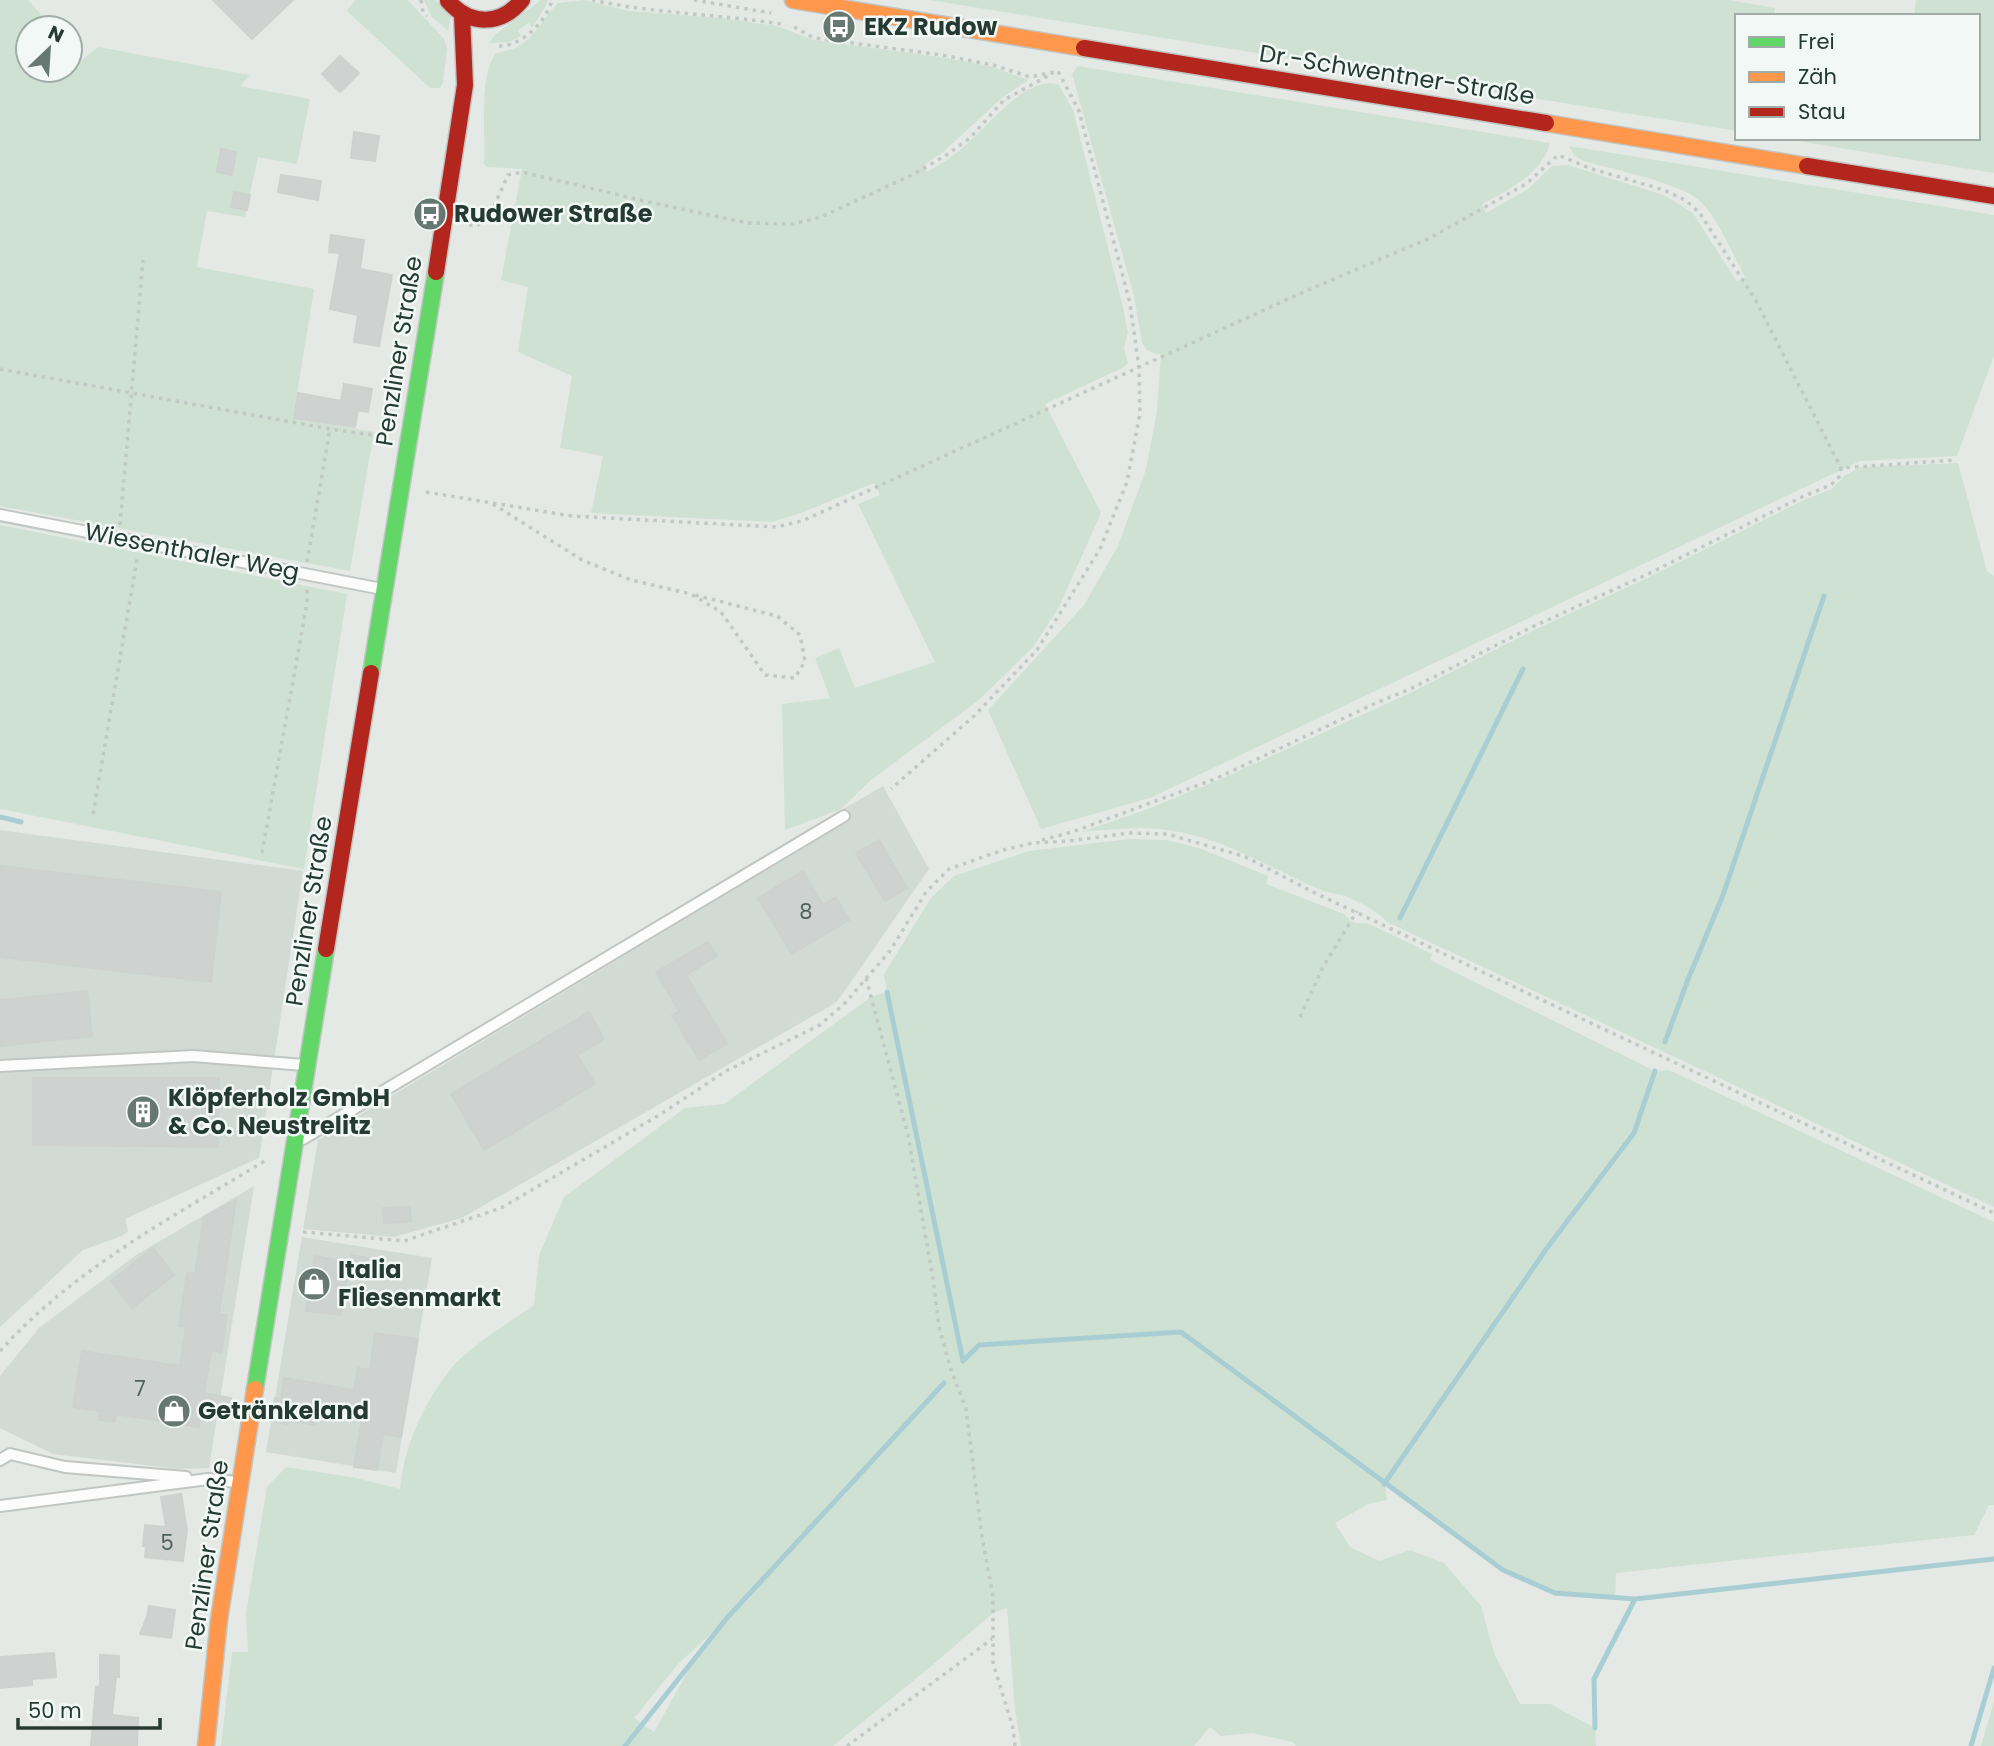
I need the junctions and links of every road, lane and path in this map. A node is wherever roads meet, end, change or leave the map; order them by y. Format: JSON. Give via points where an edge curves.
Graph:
{"nodes":[{"id":1,"x":447,"y":0,"type":"edge"},
{"id":2,"x":522,"y":0,"type":"edge"},
{"id":3,"x":557,"y":0,"type":"edge"},
{"id":4,"x":592,"y":0,"type":"edge"},
{"id":5,"x":793,"y":0,"type":"edge"},
{"id":6,"x":551,"y":4,"type":"dead end"},
{"id":7,"x":462,"y":15,"type":"junction"},
{"id":8,"x":488,"y":33,"type":"junction"},
{"id":9,"x":1062,"y":43,"type":"junction"},
{"id":10,"x":1058,"y":71,"type":"junction"},
{"id":11,"x":465,"y":85,"type":"junction"},
{"id":12,"x":1994,"y":196,"type":"edge"},
{"id":13,"x":443,"y":222,"type":"junction"},
{"id":14,"x":143,"y":260,"type":"dead end"},
{"id":15,"x":1139,"y":368,"type":"junction"},
{"id":16,"x":0,"y":369,"type":"edge"},
{"id":17,"x":132,"y":393,"type":"junction"},
{"id":18,"x":330,"y":429,"type":"junction"},
{"id":19,"x":408,"y":440,"type":"junction"},
{"id":20,"x":1955,"y":460,"type":"dead end"},
{"id":21,"x":1840,"y":467,"type":"junction"},
{"id":22,"x":400,"y":488,"type":"junction"},
{"id":23,"x":491,"y":503,"type":"junction"},
{"id":24,"x":0,"y":514,"type":"edge"},
{"id":25,"x":119,"y":538,"type":"junction"},
{"id":26,"x":140,"y":542,"type":"junction"},
{"id":27,"x":307,"y":575,"type":"junction"},
{"id":28,"x":383,"y":589,"type":"junction"},
{"id":29,"x":691,"y":594,"type":"junction"},
{"id":30,"x":891,"y":789,"type":"dead end"},
{"id":31,"x":93,"y":814,"type":"dead end"},
{"id":32,"x":844,"y":816,"type":"dead end"},
{"id":33,"x":1033,"y":843,"type":"junction"},
{"id":34,"x":262,"y":853,"type":"dead end"},
{"id":35,"x":1357,"y":911,"type":"junction"},
{"id":36,"x":866,"y":978,"type":"junction"},
{"id":37,"x":1300,"y":1017,"type":"dead end"},
{"id":38,"x":0,"y":1066,"type":"edge"},
{"id":39,"x":307,"y":1066,"type":"junction"},
{"id":40,"x":294,"y":1144,"type":"junction"},
{"id":41,"x":1994,"y":1213,"type":"edge"},
{"id":42,"x":281,"y":1230,"type":"junction"},
{"id":43,"x":0,"y":1351,"type":"edge"},
{"id":44,"x":3,"y":1454,"type":"edge"},
{"id":45,"x":208,"y":1479,"type":"junction"},
{"id":46,"x":240,"y":1482,"type":"junction"},
{"id":47,"x":0,"y":1506,"type":"edge"},
{"id":48,"x":993,"y":1639,"type":"junction"},
{"id":49,"x":206,"y":1746,"type":"edge"},
{"id":50,"x":847,"y":1746,"type":"edge"},
{"id":51,"x":1015,"y":1746,"type":"edge"}],
"edges":[{"from":1,"to":7,"type":"main road"},
{"from":2,"to":8,"type":"main road"},
{"from":3,"to":6,"type":"path"},
{"from":4,"to":10,"type":"path","via":[[631,8],[736,16],[791,26],[814,37],[942,55],[1030,77]]},
{"from":5,"to":9,"type":"main road","name":"Dr.-Schwentner-Straße"},
{"from":7,"to":8,"type":"main road","via":[[477,21]]},
{"from":7,"to":11,"type":"main road","name":"Penzliner Straße"},
{"from":8,"to":11,"type":"main road","name":"Penzliner Straße"},
{"from":9,"to":10,"type":"path"},
{"from":9,"to":12,"type":"main road","name":"Dr.-Schwentner-Straße"},
{"from":10,"to":13,"type":"path","via":[[1004,100],[970,138],[945,156],[821,217],[793,224],[735,220],[522,172],[508,175],[489,215],[478,225]]},
{"from":10,"to":15,"type":"path","via":[[1079,111],[1130,303]]},
{"from":11,"to":13,"type":"main road","name":"Penzliner Straße"},
{"from":13,"to":19,"type":"main road","name":"Penzliner Straße"},
{"from":14,"to":17,"type":"path"},
{"from":15,"to":21,"type":"path","via":[[1430,237],[1526,184],[1558,155],[1664,190],[1699,212],[1755,299]]},
{"from":15,"to":23,"type":"path","via":[[802,521],[776,527],[571,516]]},
{"from":15,"to":30,"type":"path","via":[[1140,412],[1127,482],[1100,549],[1037,650],[974,716]]},
{"from":16,"to":17,"type":"path"},
{"from":17,"to":18,"type":"path"},
{"from":17,"to":25,"type":"path"},
{"from":18,"to":19,"type":"path"},
{"from":18,"to":27,"type":"path"},
{"from":19,"to":22,"type":"main road","name":"Penzliner Straße"},
{"from":20,"to":21,"type":"path"},
{"from":21,"to":33,"type":"path","via":[[1840,476],[1831,485],[1410,690],[1214,779]]},
{"from":22,"to":23,"type":"path"},
{"from":22,"to":28,"type":"main road","name":"Penzliner Straße"},
{"from":23,"to":29,"type":"path","via":[[582,560],[631,580]]},
{"from":24,"to":25,"type":"lane","name":"Wiesenthaler Weg"},
{"from":25,"to":26,"type":"lane","name":"Wiesenthaler Weg"},
{"from":26,"to":27,"type":"lane","name":"Wiesenthaler Weg"},
{"from":26,"to":31,"type":"path"},
{"from":27,"to":28,"type":"lane","name":"Wiesenthaler Weg"},
{"from":27,"to":34,"type":"path","via":[[307,603]]},
{"from":28,"to":39,"type":"main road","name":"Penzliner Straße"},
{"from":29,"to":29,"type":"path","via":[[721,612],[765,675],[795,678],[805,661],[800,635],[777,617]]},
{"from":32,"to":40,"type":"lane"},
{"from":33,"to":35,"type":"path","via":[[1129,833],[1167,834],[1246,857]]},
{"from":33,"to":36,"type":"path","via":[[949,869],[926,892],[890,951]]},
{"from":35,"to":37,"type":"path"},
{"from":35,"to":41,"type":"path"},
{"from":36,"to":42,"type":"path","via":[[820,1025],[726,1071],[501,1208],[404,1241]]},
{"from":36,"to":48,"type":"path","via":[[908,1135],[939,1326],[966,1409],[993,1596]]},
{"from":38,"to":39,"type":"lane","via":[[193,1056]]},
{"from":39,"to":40,"type":"main road","name":"Penzliner Straße"},
{"from":40,"to":42,"type":"main road","name":"Penzliner Straße"},
{"from":40,"to":43,"type":"path","via":[[85,1272]]},
{"from":42,"to":46,"type":"main road","name":"Penzliner Straße"},
{"from":44,"to":45,"type":"lane","via":[[65,1467]]},
{"from":45,"to":46,"type":"lane"},
{"from":45,"to":47,"type":"lane"},
{"from":46,"to":49,"type":"main road","name":"Penzliner Straße"},
{"from":48,"to":50,"type":"path"},
{"from":48,"to":51,"type":"path","via":[[993,1663]]}]}
